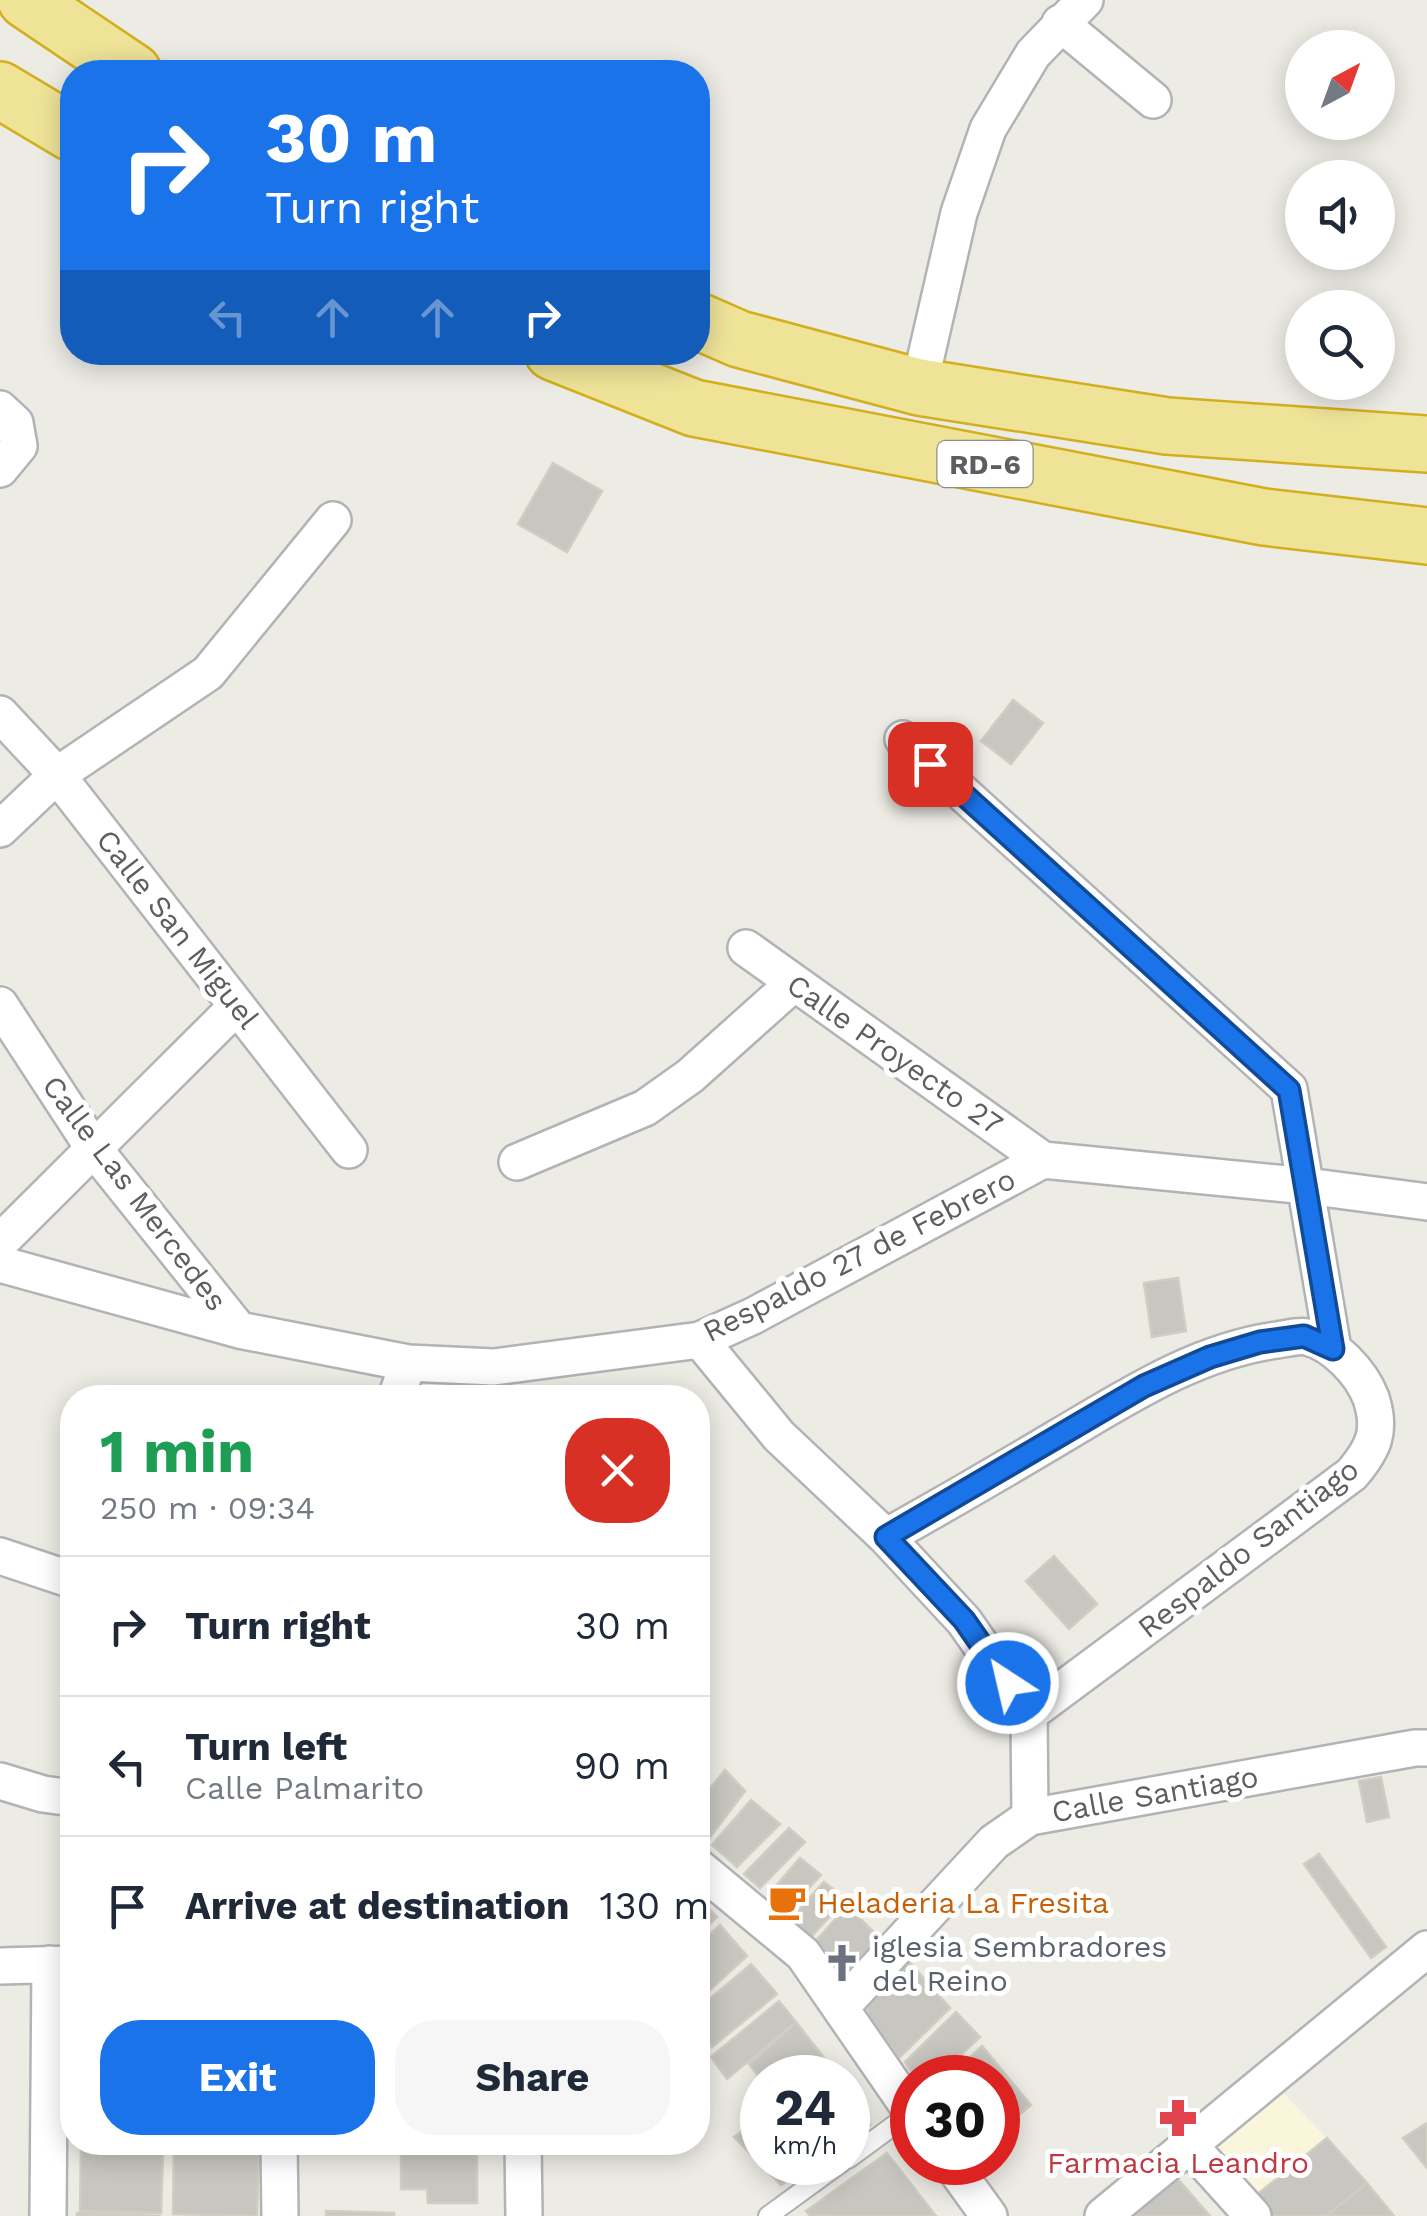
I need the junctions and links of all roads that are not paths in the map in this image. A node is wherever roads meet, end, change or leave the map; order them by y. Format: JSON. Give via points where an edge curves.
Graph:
{"nodes":[{"id":1,"x":26,"y":0,"type":"edge"},
{"id":2,"x":1072,"y":12,"type":"edge"},
{"id":3,"x":115,"y":60,"type":"edge"},
{"id":4,"x":0,"y":90,"type":"edge"},
{"id":5,"x":1153,"y":100,"type":"dead end"},
{"id":6,"x":60,"y":126,"type":"edge"},
{"id":7,"x":710,"y":326,"type":"edge"},
{"id":8,"x":585,"y":365,"type":"edge"},
{"id":9,"x":919,"y":387,"type":"junction"},
{"id":10,"x":0,"y":409,"type":"edge"},
{"id":11,"x":1427,"y":444,"type":"edge"},
{"id":12,"x":0,"y":469,"type":"edge"},
{"id":13,"x":332,"y":520,"type":"dead end"},
{"id":14,"x":1427,"y":536,"type":"edge"},
{"id":15,"x":0,"y":714,"type":"edge"},
{"id":16,"x":903,"y":739,"type":"dead end"},
{"id":17,"x":57,"y":774,"type":"junction"},
{"id":18,"x":0,"y":829,"type":"edge"},
{"id":19,"x":746,"y":948,"type":"dead end"},
{"id":20,"x":794,"y":983,"type":"junction"},
{"id":21,"x":0,"y":1005,"type":"edge"},
{"id":22,"x":237,"y":1006,"type":"junction"},
{"id":23,"x":94,"y":1149,"type":"junction"},
{"id":24,"x":349,"y":1150,"type":"dead end"},
{"id":25,"x":1043,"y":1160,"type":"junction"},
{"id":26,"x":517,"y":1162,"type":"dead end"},
{"id":27,"x":1307,"y":1186,"type":"junction"},
{"id":28,"x":1427,"y":1202,"type":"edge"},
{"id":29,"x":0,"y":1242,"type":"edge"},
{"id":30,"x":0,"y":1264,"type":"edge"},
{"id":31,"x":240,"y":1330,"type":"junction"},
{"id":32,"x":700,"y":1340,"type":"junction"},
{"id":33,"x":1333,"y":1349,"type":"junction"},
{"id":34,"x":408,"y":1362,"type":"junction"},
{"id":35,"x":400,"y":1385,"type":"edge"},
{"id":36,"x":886,"y":1537,"type":"junction"},
{"id":37,"x":0,"y":1556,"type":"edge"},
{"id":38,"x":60,"y":1576,"type":"edge"},
{"id":39,"x":1030,"y":1714,"type":"junction"},
{"id":40,"x":1427,"y":1748,"type":"edge"},
{"id":41,"x":0,"y":1781,"type":"edge"},
{"id":42,"x":60,"y":1796,"type":"edge"},
{"id":43,"x":1030,"y":1816,"type":"junction"},
{"id":44,"x":710,"y":1878,"type":"edge"},
{"id":45,"x":1427,"y":1949,"type":"edge"},
{"id":46,"x":60,"y":1964,"type":"edge"},
{"id":47,"x":0,"y":1966,"type":"edge"},
{"id":48,"x":60,"y":1983,"type":"edge"},
{"id":49,"x":841,"y":2006,"type":"junction"},
{"id":50,"x":890,"y":2079,"type":"edge"},
{"id":51,"x":1189,"y":2145,"type":"junction"},
{"id":52,"x":279,"y":2155,"type":"edge"},
{"id":53,"x":522,"y":2155,"type":"edge"},
{"id":54,"x":811,"y":2185,"type":"edge"},
{"id":55,"x":967,"y":2185,"type":"edge"},
{"id":56,"x":48,"y":2216,"type":"edge"},
{"id":57,"x":280,"y":2216,"type":"edge"},
{"id":58,"x":524,"y":2216,"type":"edge"},
{"id":59,"x":768,"y":2216,"type":"edge"},
{"id":60,"x":989,"y":2216,"type":"edge"},
{"id":61,"x":1103,"y":2216,"type":"edge"},
{"id":62,"x":1253,"y":2216,"type":"edge"}],
"edges":[{"from":1,"to":3,"type":"highway"},
{"from":2,"to":5,"type":"street"},
{"from":2,"to":9,"type":"street","via":[[1033,54],[988,129],[959,212]]},
{"from":4,"to":6,"type":"highway"},
{"from":7,"to":9,"type":"highway","number":"RD-6"},
{"from":8,"to":14,"type":"highway","number":"RD-6","via":[[694,408],[1264,518]]},
{"from":9,"to":11,"type":"highway","number":"RD-6","via":[[1167,426]]},
{"from":10,"to":12,"type":"street","via":[[15,424],[19,446]]},
{"from":13,"to":17,"type":"street","via":[[208,674]]},
{"from":15,"to":17,"type":"street","name":"Calle San Miguel"},
{"from":16,"to":27,"type":"street","via":[[1289,1090]]},
{"from":17,"to":18,"type":"street"},
{"from":17,"to":22,"type":"street","name":"Calle San Miguel"},
{"from":19,"to":20,"type":"street","name":"Calle Proyecto 27"},
{"from":20,"to":25,"type":"street","name":"Calle Proyecto 27"},
{"from":20,"to":26,"type":"street","via":[[644,1108]]},
{"from":21,"to":23,"type":"street","name":"Calle Las Mercedes"},
{"from":22,"to":23,"type":"street"},
{"from":22,"to":24,"type":"street","name":"Calle San Miguel"},
{"from":23,"to":29,"type":"street"},
{"from":23,"to":31,"type":"street","name":"Calle Las Mercedes"},
{"from":25,"to":27,"type":"street","name":"Respaldo 27 de Febrero"},
{"from":25,"to":32,"type":"street","name":"Respaldo 27 de Febrero"},
{"from":27,"to":28,"type":"street","name":"Respaldo 27 de Febrero"},
{"from":27,"to":33,"type":"street"},
{"from":30,"to":31,"type":"street","name":"Respaldo 27 de Febrero"},
{"from":31,"to":34,"type":"street","name":"Respaldo 27 de Febrero"},
{"from":32,"to":34,"type":"street","name":"Respaldo 27 de Febrero","via":[[494,1367]]},
{"from":32,"to":36,"type":"street","via":[[778,1436]]},
{"from":33,"to":36,"type":"street","via":[[1304,1336],[1210,1357],[1144,1386]]},
{"from":33,"to":39,"type":"street","name":"Respaldo Santiago","via":[[1370,1397],[1373,1449],[1352,1474]]},
{"from":34,"to":35,"type":"street"},
{"from":36,"to":39,"type":"street","via":[[964,1620]]},
{"from":37,"to":38,"type":"street"},
{"from":39,"to":43,"type":"street"},
{"from":40,"to":43,"type":"street","name":"Calle Santiago"},
{"from":41,"to":42,"type":"street"},
{"from":43,"to":49,"type":"street","name":"Calle Santiago","via":[[994,1842]]},
{"from":44,"to":49,"type":"street","via":[[803,1954]]},
{"from":45,"to":51,"type":"street"},
{"from":46,"to":47,"type":"street"},
{"from":48,"to":56,"type":"street"},
{"from":49,"to":50,"type":"street"},
{"from":51,"to":61,"type":"street"},
{"from":51,"to":62,"type":"street"},
{"from":52,"to":57,"type":"street"},
{"from":53,"to":58,"type":"street"},
{"from":54,"to":59,"type":"lane"},
{"from":55,"to":60,"type":"street"}]}
